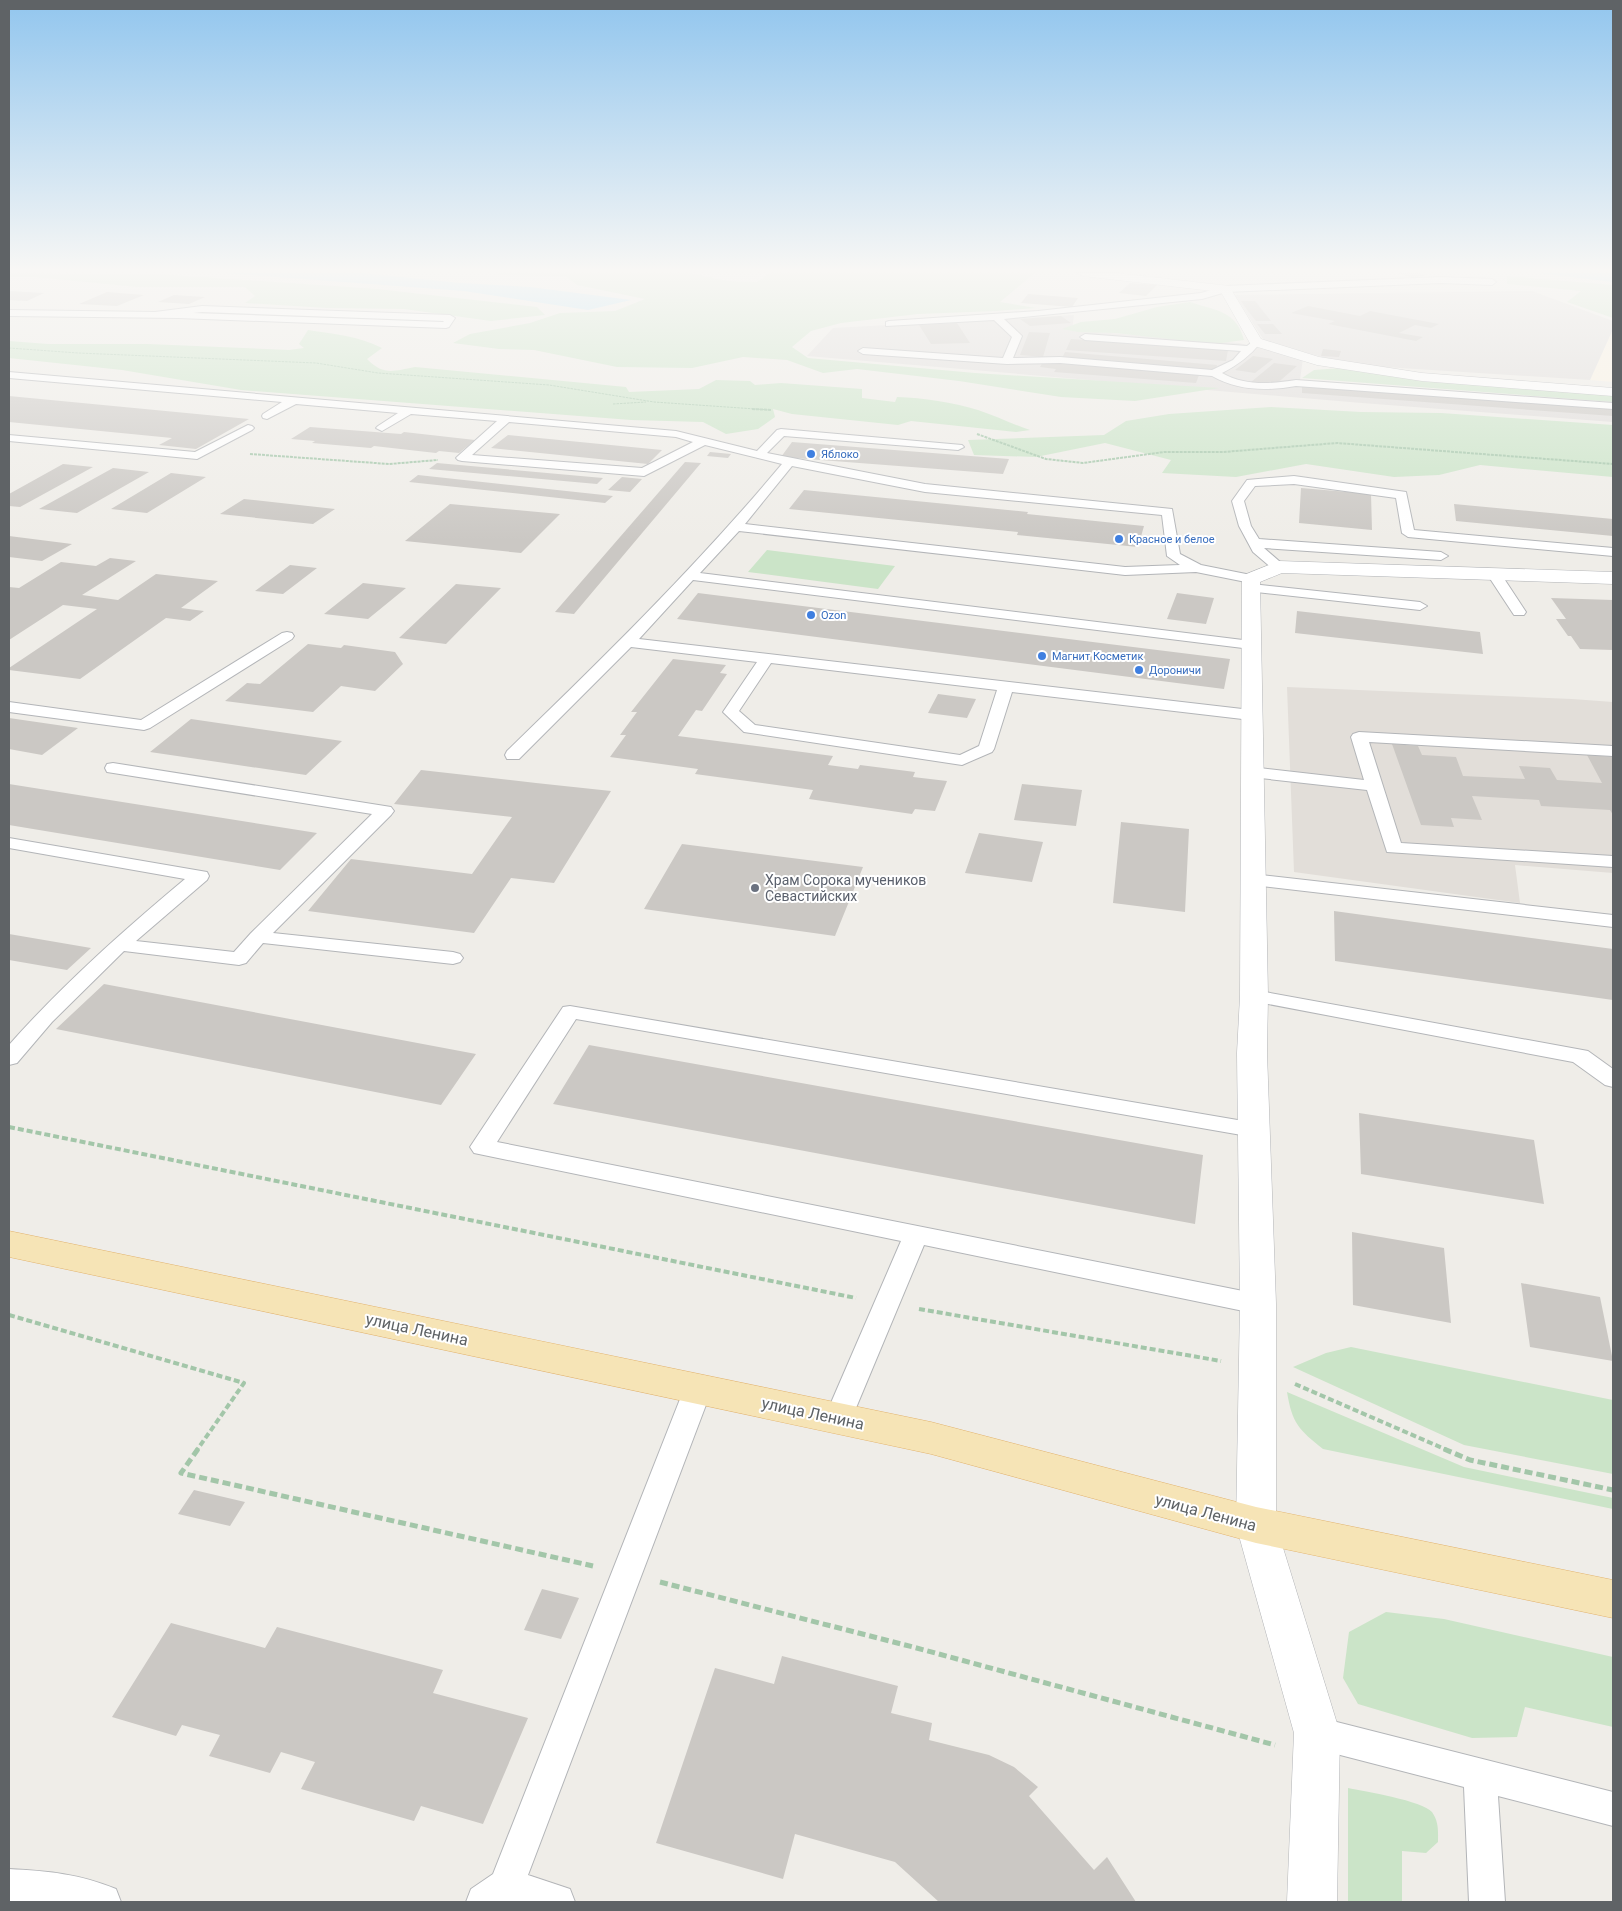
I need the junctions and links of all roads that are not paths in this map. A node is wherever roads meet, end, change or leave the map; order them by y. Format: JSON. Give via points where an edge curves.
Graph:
{"nodes":[{"id":1,"x":1086,"y":362,"type":"edge"},
{"id":2,"x":1236,"y":362,"type":"edge"},
{"id":3,"x":1325,"y":362,"type":"edge"},
{"id":4,"x":1214,"y":373,"type":"junction"},
{"id":5,"x":9,"y":375,"type":"edge"},
{"id":6,"x":110,"y":385,"type":"junction"},
{"id":7,"x":1613,"y":392,"type":"edge"},
{"id":8,"x":92,"y":394,"type":"dead end"},
{"id":9,"x":294,"y":400,"type":"junction"},
{"id":10,"x":1613,"y":406,"type":"edge"},
{"id":11,"x":408,"y":410,"type":"junction"},
{"id":12,"x":267,"y":416,"type":"dead end"},
{"id":13,"x":506,"y":419,"type":"junction"},
{"id":14,"x":248,"y":428,"type":"dead end"},
{"id":15,"x":382,"y":428,"type":"dead end"},
{"id":16,"x":9,"y":438,"type":"edge"},
{"id":17,"x":705,"y":440,"type":"junction"},
{"id":18,"x":958,"y":447,"type":"dead end"},
{"id":19,"x":760,"y":454,"type":"junction"},
{"id":20,"x":789,"y":462,"type":"junction"},
{"id":21,"x":736,"y":527,"type":"junction"},
{"id":22,"x":1408,"y":533,"type":"junction"},
{"id":23,"x":1255,"y":543,"type":"junction"},
{"id":24,"x":1613,"y":552,"type":"edge"},
{"id":25,"x":1441,"y":556,"type":"junction"},
{"id":26,"x":1279,"y":567,"type":"junction"},
{"id":27,"x":1197,"y":568,"type":"junction"},
{"id":28,"x":1466,"y":573,"type":"junction"},
{"id":29,"x":1494,"y":574,"type":"junction"},
{"id":30,"x":691,"y":576,"type":"junction"},
{"id":31,"x":1613,"y":578,"type":"edge"},
{"id":32,"x":1251,"y":583,"type":"junction"},
{"id":33,"x":1420,"y":606,"type":"dead end"},
{"id":34,"x":1519,"y":612,"type":"dead end"},
{"id":35,"x":287,"y":636,"type":"dead end"},
{"id":36,"x":628,"y":642,"type":"junction"},
{"id":37,"x":1251,"y":646,"type":"junction"},
{"id":38,"x":767,"y":658,"type":"junction"},
{"id":39,"x":1006,"y":686,"type":"junction"},
{"id":40,"x":9,"y":707,"type":"edge"},
{"id":41,"x":1251,"y":715,"type":"junction"},
{"id":42,"x":1613,"y":751,"type":"edge"},
{"id":43,"x":513,"y":755,"type":"dead end"},
{"id":44,"x":113,"y":768,"type":"dead end"},
{"id":45,"x":1251,"y":772,"type":"junction"},
{"id":46,"x":1375,"y":786,"type":"junction"},
{"id":47,"x":9,"y":843,"type":"edge"},
{"id":48,"x":1613,"y":862,"type":"edge"},
{"id":49,"x":1252,"y":880,"type":"junction"},
{"id":50,"x":1613,"y":921,"type":"edge"},
{"id":51,"x":258,"y":937,"type":"junction"},
{"id":52,"x":119,"y":945,"type":"junction"},
{"id":53,"x":453,"y":958,"type":"dead end"},
{"id":54,"x":1254,"y":996,"type":"junction"},
{"id":55,"x":9,"y":1058,"type":"edge"},
{"id":56,"x":1613,"y":1080,"type":"edge"},
{"id":57,"x":1253,"y":1129,"type":"junction"},
{"id":58,"x":916,"y":1235,"type":"junction"},
{"id":59,"x":9,"y":1244,"type":"edge"},
{"id":60,"x":1258,"y":1304,"type":"junction"},
{"id":61,"x":698,"y":1389,"type":"junction"},
{"id":62,"x":838,"y":1419,"type":"junction"},
{"id":63,"x":1256,"y":1525,"type":"junction"},
{"id":64,"x":1613,"y":1599,"type":"edge"},
{"id":65,"x":1318,"y":1733,"type":"junction"},
{"id":66,"x":1480,"y":1776,"type":"junction"},
{"id":67,"x":1613,"y":1809,"type":"edge"},
{"id":68,"x":9,"y":1887,"type":"edge"},
{"id":69,"x":495,"y":1894,"type":"edge"},
{"id":70,"x":103,"y":1902,"type":"edge"},
{"id":71,"x":557,"y":1902,"type":"edge"},
{"id":72,"x":1312,"y":1902,"type":"edge"},
{"id":73,"x":1487,"y":1902,"type":"edge"}],
"edges":[{"from":1,"to":4,"type":"lane"},
{"from":2,"to":4,"type":"lane"},
{"from":3,"to":7,"type":"street","via":[[1422,377]]},
{"from":4,"to":10,"type":"lane","via":[[1222,379],[1273,388],[1296,383]]},
{"from":5,"to":6,"type":"lane"},
{"from":6,"to":8,"type":"lane"},
{"from":6,"to":9,"type":"lane"},
{"from":9,"to":11,"type":"lane"},
{"from":9,"to":12,"type":"lane"},
{"from":11,"to":13,"type":"lane"},
{"from":11,"to":15,"type":"lane"},
{"from":13,"to":17,"type":"lane","via":[[676,434]]},
{"from":13,"to":17,"type":"lane","via":[[462,458],[644,472]]},
{"from":14,"to":16,"type":"lane","via":[[197,456]]},
{"from":17,"to":19,"type":"lane"},
{"from":18,"to":19,"type":"lane","via":[[781,432]]},
{"from":19,"to":20,"type":"lane"},
{"from":20,"to":21,"type":"lane"},
{"from":20,"to":27,"type":"lane","via":[[926,488],[1168,512],[1174,556]]},
{"from":21,"to":27,"type":"lane","via":[[1125,571]]},
{"from":21,"to":30,"type":"lane"},
{"from":22,"to":23,"type":"lane","via":[[1402,495],[1294,480],[1251,483],[1238,501],[1245,526]]},
{"from":22,"to":24,"type":"lane"},
{"from":22,"to":25,"type":"lane"},
{"from":23,"to":25,"type":"lane"},
{"from":23,"to":26,"type":"lane","via":[[1260,552]]},
{"from":25,"to":28,"type":"lane"},
{"from":26,"to":28,"type":"street"},
{"from":26,"to":32,"type":"street"},
{"from":27,"to":32,"type":"lane"},
{"from":28,"to":29,"type":"street"},
{"from":29,"to":31,"type":"street"},
{"from":29,"to":34,"type":"lane"},
{"from":30,"to":36,"type":"lane"},
{"from":30,"to":37,"type":"lane"},
{"from":32,"to":33,"type":"lane"},
{"from":32,"to":37,"type":"street"},
{"from":35,"to":40,"type":"lane","via":[[144,725]]},
{"from":36,"to":38,"type":"lane"},
{"from":36,"to":43,"type":"lane"},
{"from":37,"to":41,"type":"street"},
{"from":38,"to":39,"type":"lane"},
{"from":38,"to":39,"type":"lane","via":[[731,712],[750,728],[962,760],[986,749]]},
{"from":39,"to":41,"type":"lane"},
{"from":41,"to":45,"type":"street"},
{"from":42,"to":46,"type":"lane","via":[[1359,737]]},
{"from":44,"to":51,"type":"lane","via":[[385,811]]},
{"from":45,"to":46,"type":"lane"},
{"from":45,"to":49,"type":"street"},
{"from":46,"to":48,"type":"lane","via":[[1393,848]]},
{"from":47,"to":52,"type":"lane","via":[[200,876]]},
{"from":49,"to":50,"type":"lane"},
{"from":49,"to":54,"type":"street"},
{"from":51,"to":52,"type":"lane","via":[[239,959]]},
{"from":51,"to":53,"type":"lane"},
{"from":52,"to":55,"type":"lane"},
{"from":54,"to":56,"type":"lane","via":[[1580,1056]]},
{"from":54,"to":57,"type":"street"},
{"from":57,"to":58,"type":"lane","via":[[570,1012],[482,1147]]},
{"from":57,"to":60,"type":"street"},
{"from":58,"to":60,"type":"lane"},
{"from":58,"to":62,"type":"lane"},
{"from":59,"to":61,"type":"main road","name":"улица Ленина"},
{"from":60,"to":63,"type":"street"},
{"from":61,"to":62,"type":"main road","name":"улица Ленина"},
{"from":61,"to":69,"type":"lane"},
{"from":62,"to":63,"type":"main road","name":"улица Ленина","via":[[932,1438]]},
{"from":63,"to":64,"type":"main road","name":"улица Ленина"},
{"from":63,"to":65,"type":"street"},
{"from":65,"to":66,"type":"lane"},
{"from":65,"to":72,"type":"street"},
{"from":66,"to":67,"type":"lane"},
{"from":66,"to":73,"type":"lane"},
{"from":68,"to":70,"type":"lane","via":[[53,1889]]},
{"from":69,"to":71,"type":"lane"}]}
